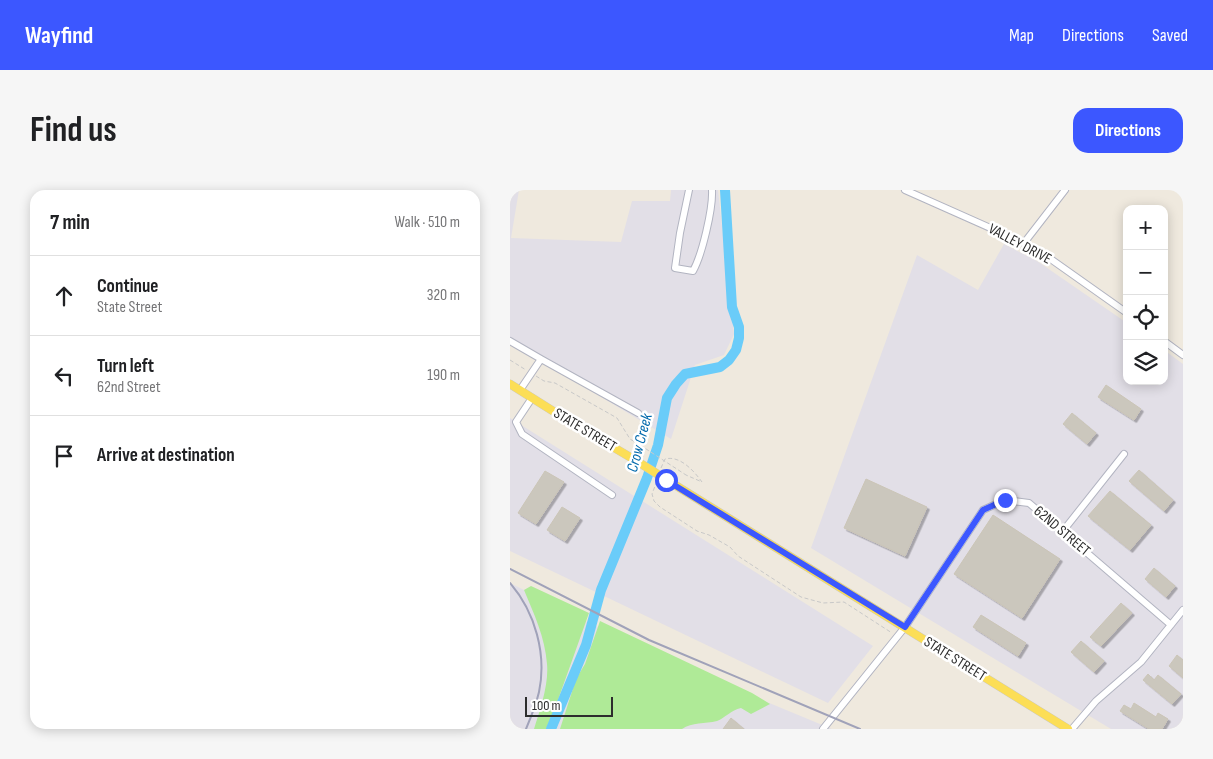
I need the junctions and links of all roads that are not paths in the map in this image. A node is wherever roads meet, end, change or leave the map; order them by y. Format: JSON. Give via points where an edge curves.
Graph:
{"nodes":[{"id":1,"x":689,"y":190,"type":"edge"},
{"id":2,"x":712,"y":190,"type":"edge"},
{"id":3,"x":905,"y":190,"type":"edge"},
{"id":4,"x":1065,"y":190,"type":"edge"},
{"id":5,"x":1024,"y":242,"type":"junction"},
{"id":6,"x":1123,"y":310,"type":"edge"},
{"id":7,"x":510,"y":341,"type":"edge"},
{"id":8,"x":1168,"y":344,"type":"edge"},
{"id":9,"x":1183,"y":354,"type":"edge"},
{"id":10,"x":540,"y":359,"type":"junction"},
{"id":11,"x":510,"y":384,"type":"edge"},
{"id":12,"x":520,"y":390,"type":"junction"},
{"id":13,"x":532,"y":398,"type":"junction"},
{"id":14,"x":638,"y":413,"type":"dead end"},
{"id":15,"x":513,"y":420,"type":"edge"},
{"id":16,"x":1124,"y":454,"type":"dead end"},
{"id":17,"x":612,"y":495,"type":"dead end"},
{"id":18,"x":1063,"y":531,"type":"junction"},
{"id":19,"x":1183,"y":610,"type":"edge"},
{"id":20,"x":1171,"y":625,"type":"junction"},
{"id":21,"x":905,"y":627,"type":"junction"},
{"id":22,"x":823,"y":729,"type":"edge"},
{"id":23,"x":1068,"y":729,"type":"edge"},
{"id":24,"x":1072,"y":729,"type":"edge"}],
"edges":[{"from":1,"to":2,"type":"street","via":[[675,268],[693,271],[699,260]]},
{"from":3,"to":5,"type":"street","name":"VALLEY DRIVE"},
{"from":4,"to":5,"type":"street"},
{"from":5,"to":6,"type":"street","name":"VALLEY DRIVE"},
{"from":7,"to":10,"type":"street"},
{"from":8,"to":9,"type":"street"},
{"from":10,"to":12,"type":"street"},
{"from":10,"to":14,"type":"street"},
{"from":11,"to":12,"type":"main road","name":"STATE STREET"},
{"from":12,"to":13,"type":"main road","name":"STATE STREET"},
{"from":13,"to":15,"type":"street"},
{"from":13,"to":21,"type":"main road","name":"STATE STREET","bridge":true},
{"from":15,"to":17,"type":"street","via":[[522,434]]},
{"from":16,"to":18,"type":"street"},
{"from":18,"to":20,"type":"street","name":"62ND STREET"},
{"from":18,"to":21,"type":"street","name":"62ND STREET","via":[[1029,503],[1005,500],[983,510]]},
{"from":19,"to":20,"type":"street"},
{"from":20,"to":24,"type":"street","via":[[1141,662],[1096,701]]},
{"from":21,"to":22,"type":"street","name":"62ND STREET"},
{"from":21,"to":23,"type":"main road","name":"STATE STREET"}]}
